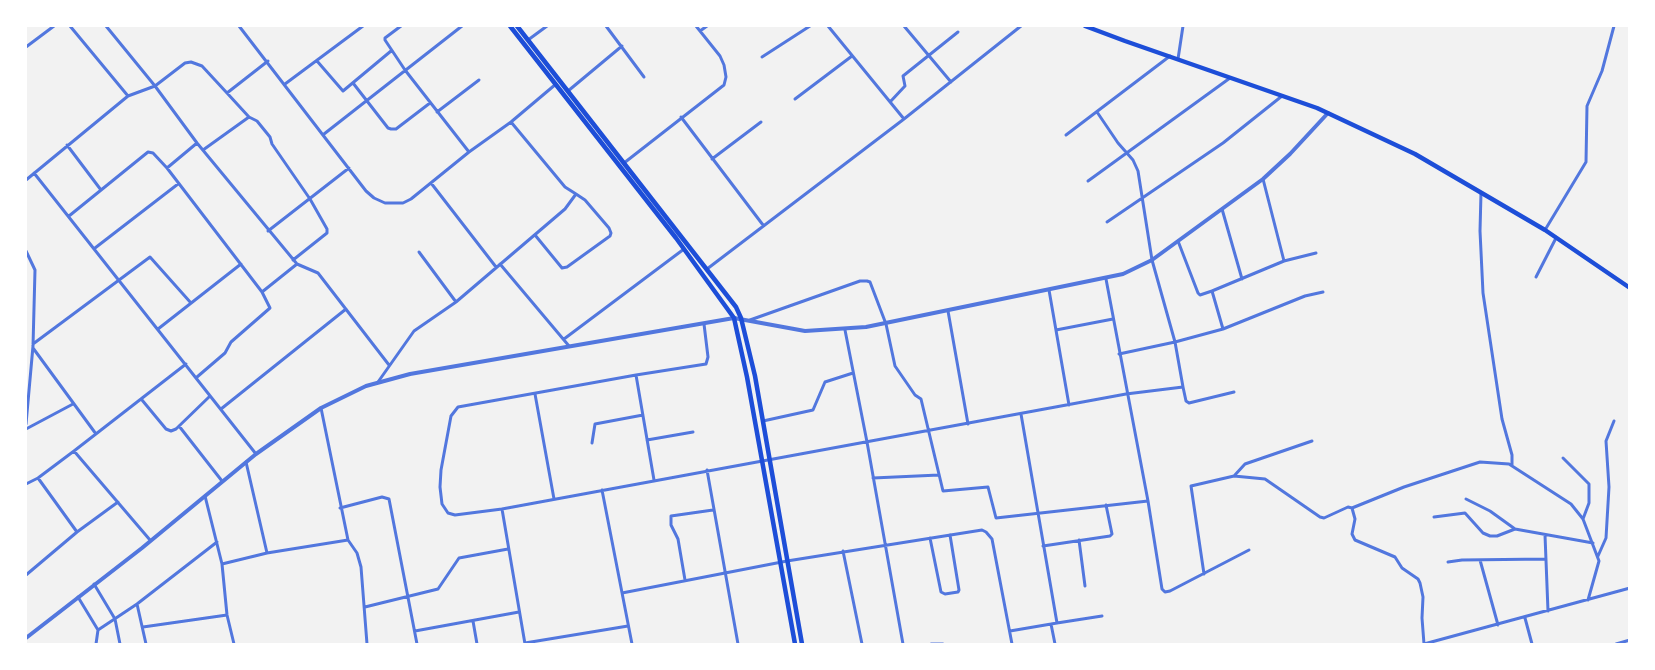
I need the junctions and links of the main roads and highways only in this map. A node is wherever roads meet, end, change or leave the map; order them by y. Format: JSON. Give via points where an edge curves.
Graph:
{"nodes":[{"id":1,"x":510,"y":26,"type":"edge"},
{"id":2,"x":517,"y":26,"type":"edge"},
{"id":3,"x":1085,"y":26,"type":"edge"},
{"id":4,"x":557,"y":83,"type":"junction"},
{"id":5,"x":622,"y":164,"type":"junction"},
{"id":6,"x":1629,"y":288,"type":"edge"},
{"id":7,"x":795,"y":645,"type":"edge"},
{"id":8,"x":802,"y":645,"type":"edge"}],
"edges":[{"from":1,"to":4,"type":"main road"},
{"from":2,"to":4,"type":"main road"},
{"from":3,"to":6,"type":"main road","via":[[1284,95],[1415,154],[1545,230]]},
{"from":4,"to":5,"type":"main road"},
{"from":4,"to":5,"type":"main road","via":[[568,91]]},
{"from":5,"to":7,"type":"main road","via":[[734,318]]},
{"from":5,"to":8,"type":"main road","via":[[707,269],[741,318]]}]}
